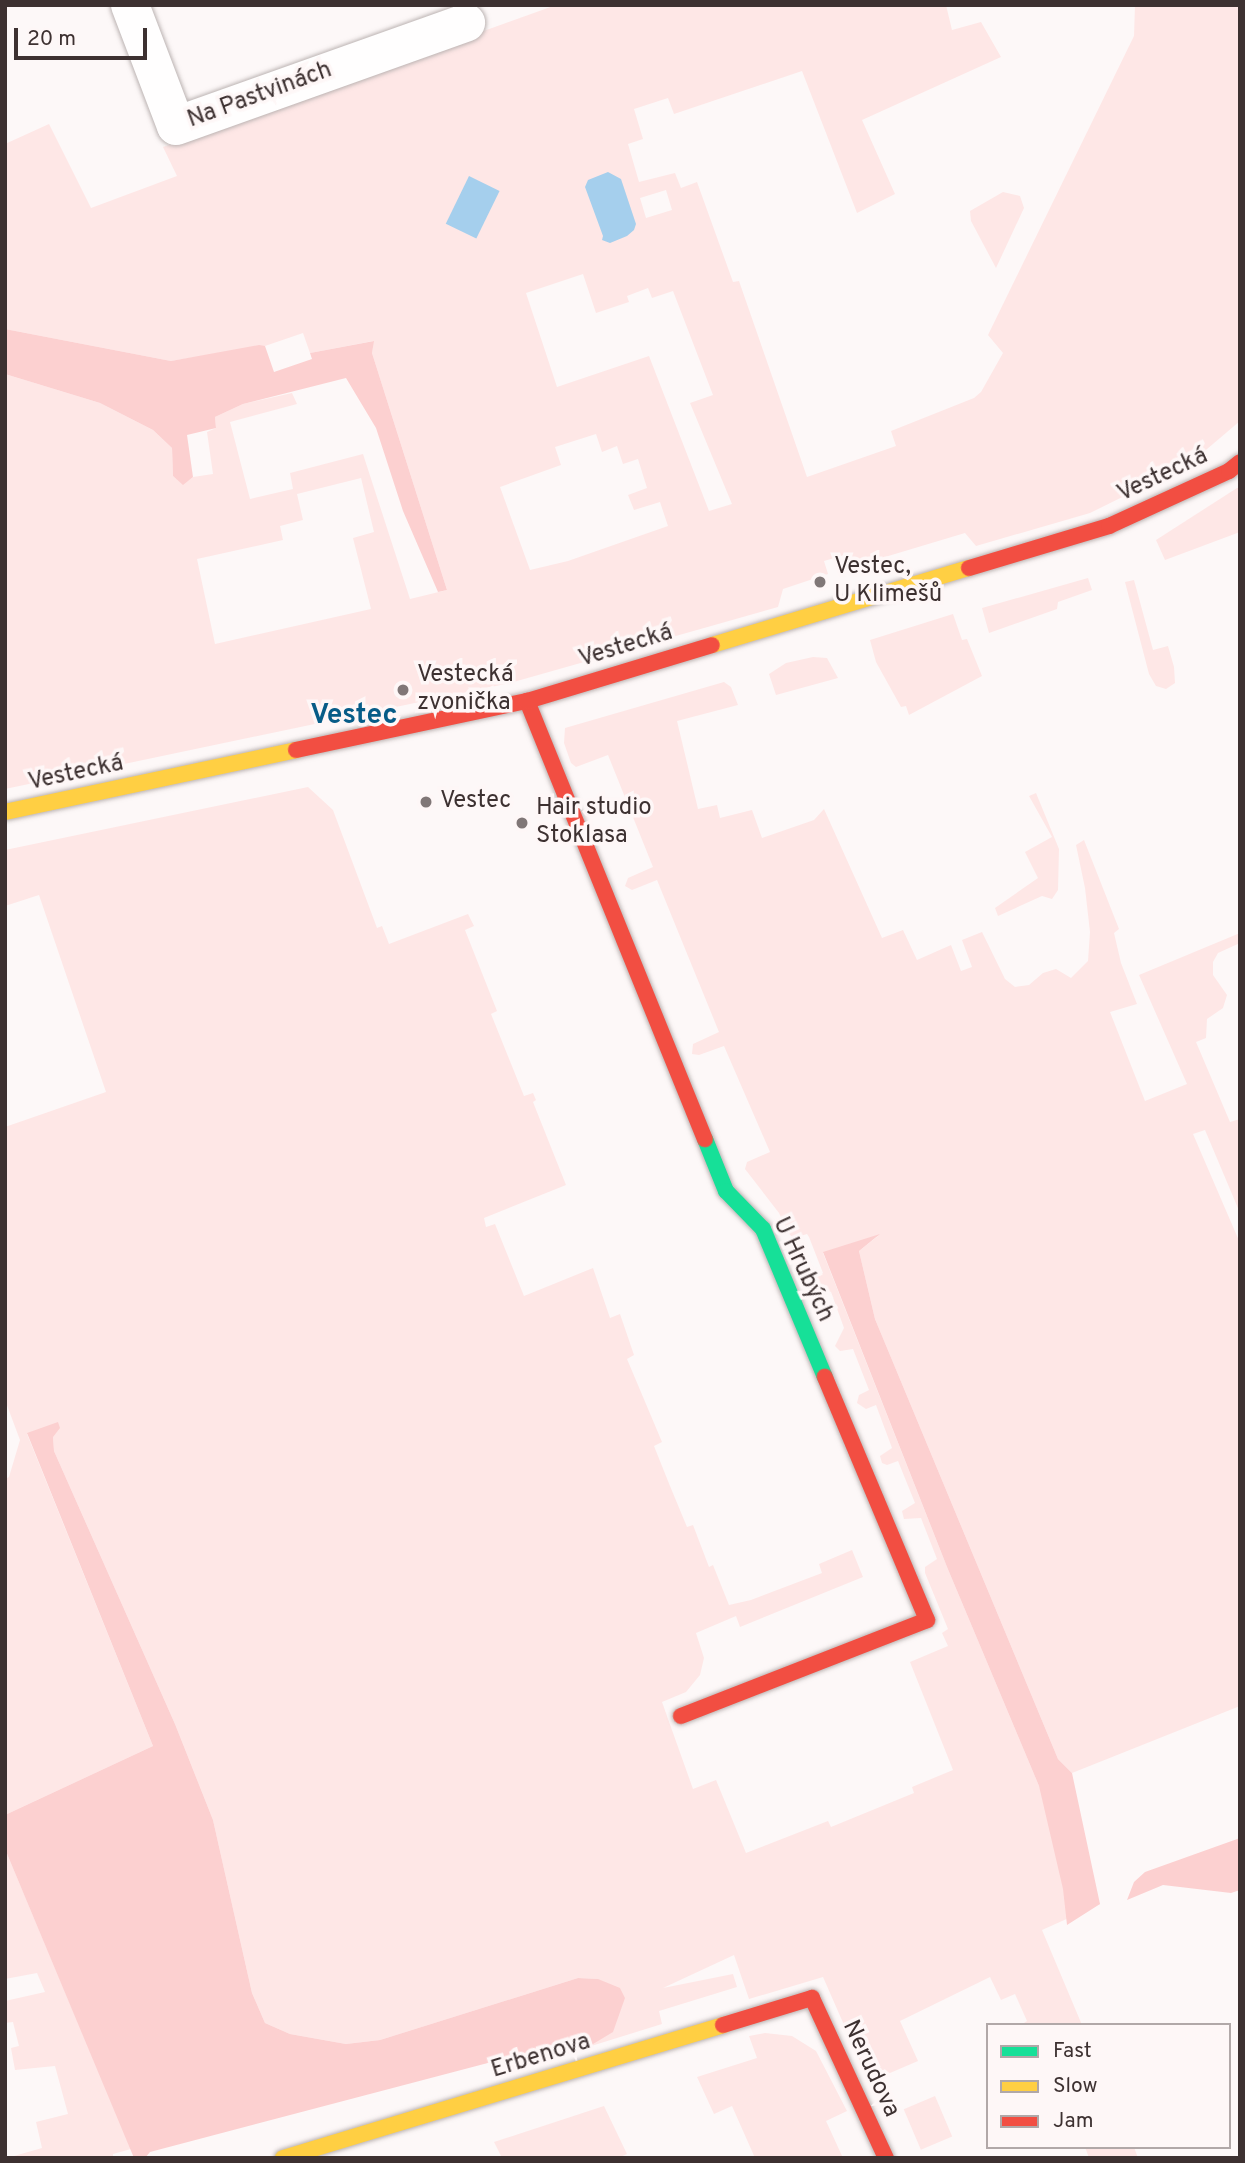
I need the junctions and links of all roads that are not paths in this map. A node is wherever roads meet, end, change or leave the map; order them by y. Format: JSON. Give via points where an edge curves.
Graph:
{"nodes":[{"id":1,"x":130,"y":5,"type":"edge"},
{"id":2,"x":466,"y":23,"type":"dead end"},
{"id":3,"x":1240,"y":462,"type":"edge"},
{"id":4,"x":527,"y":701,"type":"junction"},
{"id":5,"x":5,"y":812,"type":"edge"},
{"id":6,"x":681,"y":1716,"type":"dead end"},
{"id":7,"x":812,"y":1998,"type":"joint"},
{"id":8,"x":283,"y":2158,"type":"edge"},
{"id":9,"x":886,"y":2158,"type":"edge"}],
"edges":[{"from":1,"to":2,"type":"street","name":"Na Pastvinách","via":[[176,126]]},
{"from":3,"to":4,"type":"street","name":"Vestecká","via":[[1109,526]]},
{"from":4,"to":5,"type":"street","name":"Vestecká"},
{"from":4,"to":6,"type":"street","name":"U Hrubých","via":[[726,1191],[763,1229],[927,1620]]},
{"from":7,"to":8,"type":"street","name":"Erbenova"},
{"from":7,"to":9,"type":"street","name":"Nerudova"}]}
